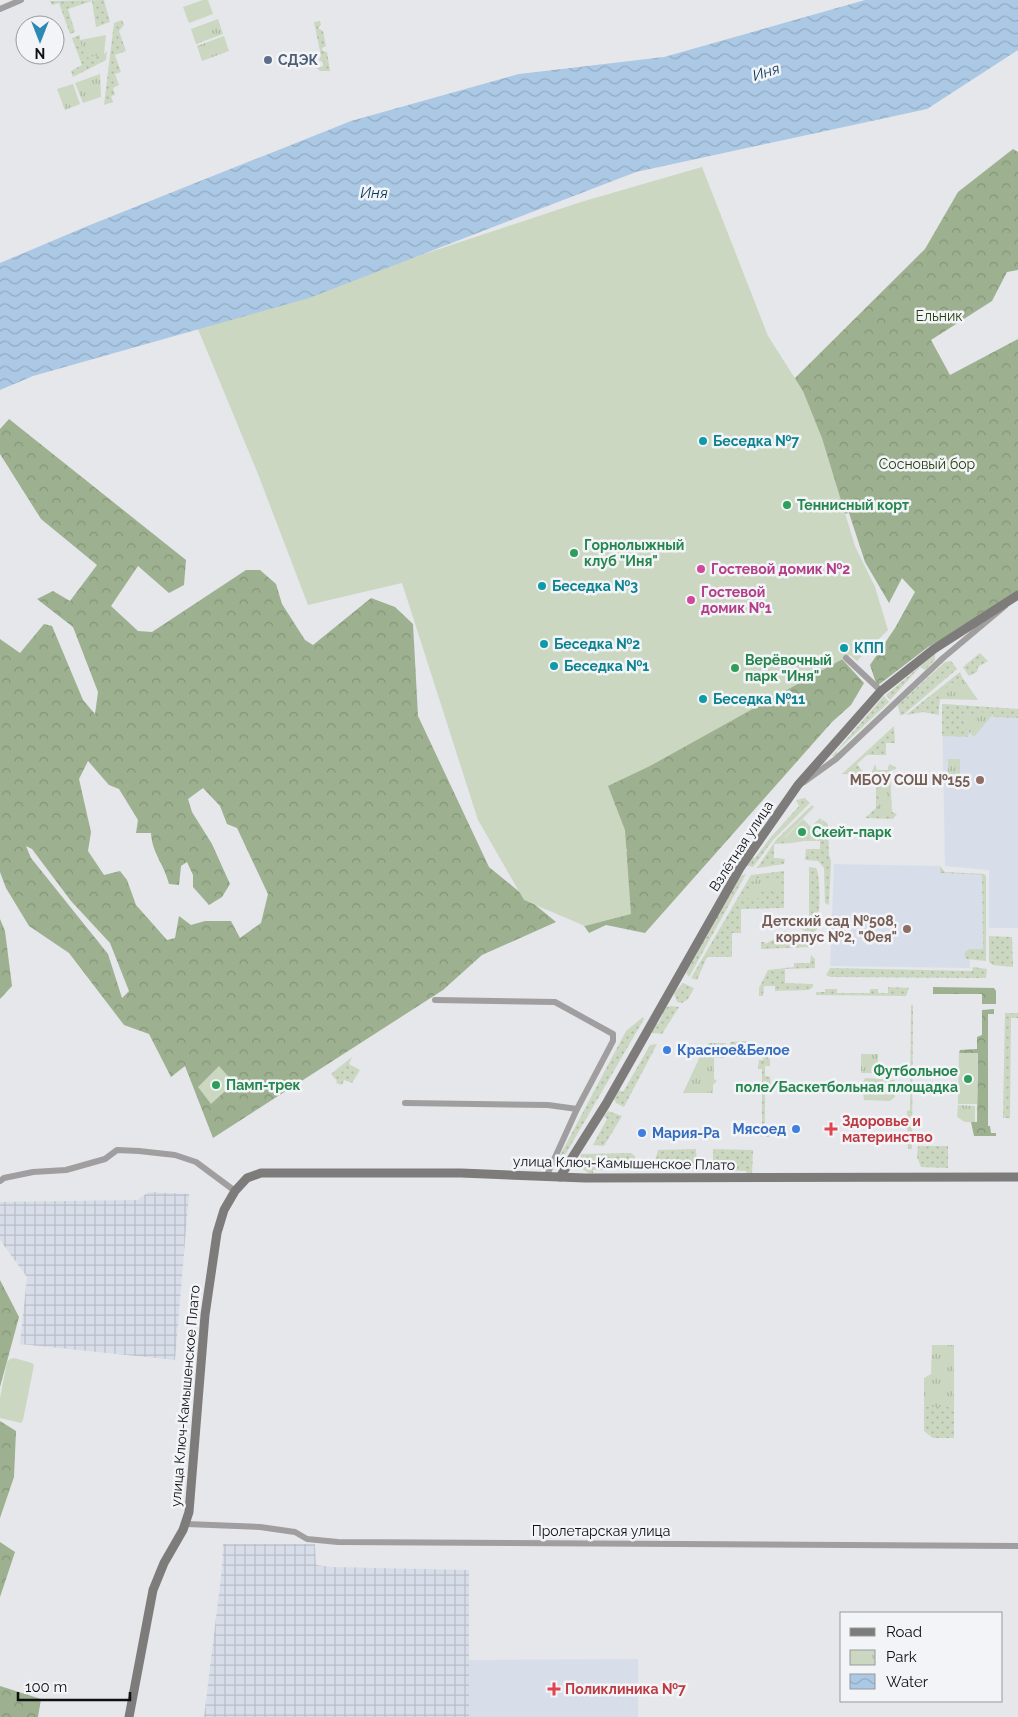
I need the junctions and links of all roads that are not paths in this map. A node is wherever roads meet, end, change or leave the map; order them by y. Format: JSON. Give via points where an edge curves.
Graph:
{"nodes":[{"id":1,"x":21,"y":0,"type":"edge"},
{"id":2,"x":10,"y":2,"type":"edge"},
{"id":3,"x":0,"y":8,"type":"edge"},
{"id":4,"x":1015,"y":597,"type":"edge"},
{"id":5,"x":846,"y":658,"type":"dead end"},
{"id":6,"x":881,"y":692,"type":"junction"},
{"id":7,"x":798,"y":785,"type":"junction"},
{"id":8,"x":435,"y":1000,"type":"dead end"},
{"id":9,"x":405,"y":1103,"type":"dead end"},
{"id":10,"x":577,"y":1109,"type":"junction"},
{"id":11,"x":576,"y":1154,"type":"junction"},
{"id":12,"x":546,"y":1177,"type":"junction"},
{"id":13,"x":560,"y":1177,"type":"junction"},
{"id":14,"x":1018,"y":1177,"type":"edge"},
{"id":15,"x":586,"y":1178,"type":"junction"},
{"id":16,"x":2,"y":1179,"type":"edge"},
{"id":17,"x":235,"y":1191,"type":"junction"},
{"id":18,"x":186,"y":1524,"type":"junction"},
{"id":19,"x":1018,"y":1546,"type":"edge"},
{"id":20,"x":129,"y":1717,"type":"edge"}],
"edges":[{"from":1,"to":2,"type":"street"},
{"from":2,"to":3,"type":"street"},
{"from":4,"to":6,"type":"main road","name":"Взлётная улица","via":[[934,648]]},
{"from":4,"to":7,"type":"street","via":[[943,658],[836,759]]},
{"from":5,"to":6,"type":"street"},
{"from":6,"to":7,"type":"main road","name":"Взлётная улица"},
{"from":7,"to":11,"type":"main road","name":"Взлётная улица","via":[[740,868]]},
{"from":8,"to":10,"type":"street","via":[[555,1002],[610,1031],[614,1040]]},
{"from":9,"to":10,"type":"street","via":[[548,1105]]},
{"from":10,"to":12,"type":"street"},
{"from":11,"to":13,"type":"main road","name":"Взлётная улица"},
{"from":11,"to":15,"type":"main road","via":[[575,1169]]},
{"from":12,"to":13,"type":"main road","name":"улица Ключ-Камышенское Плато"},
{"from":12,"to":17,"type":"main road","name":"улица Ключ-Камышенское Плато","via":[[261,1173],[247,1178]]},
{"from":13,"to":15,"type":"main road","name":"улица Ключ-Камышенское Плато"},
{"from":14,"to":15,"type":"main road","name":"улица Ключ-Камышенское Плато"},
{"from":16,"to":17,"type":"street","via":[[33,1172],[66,1170],[105,1159],[117,1150],[139,1151],[175,1155],[196,1162]]},
{"from":17,"to":18,"type":"main road","name":"улица Ключ-Камышенское Плато","via":[[221,1220],[213,1253],[190,1512]]},
{"from":18,"to":19,"type":"street","name":"Пролетарская улица","via":[[260,1527],[338,1542]]},
{"from":18,"to":20,"type":"main road","name":"улица Ключ-Камышенское Плато","via":[[153,1590]]}]}
